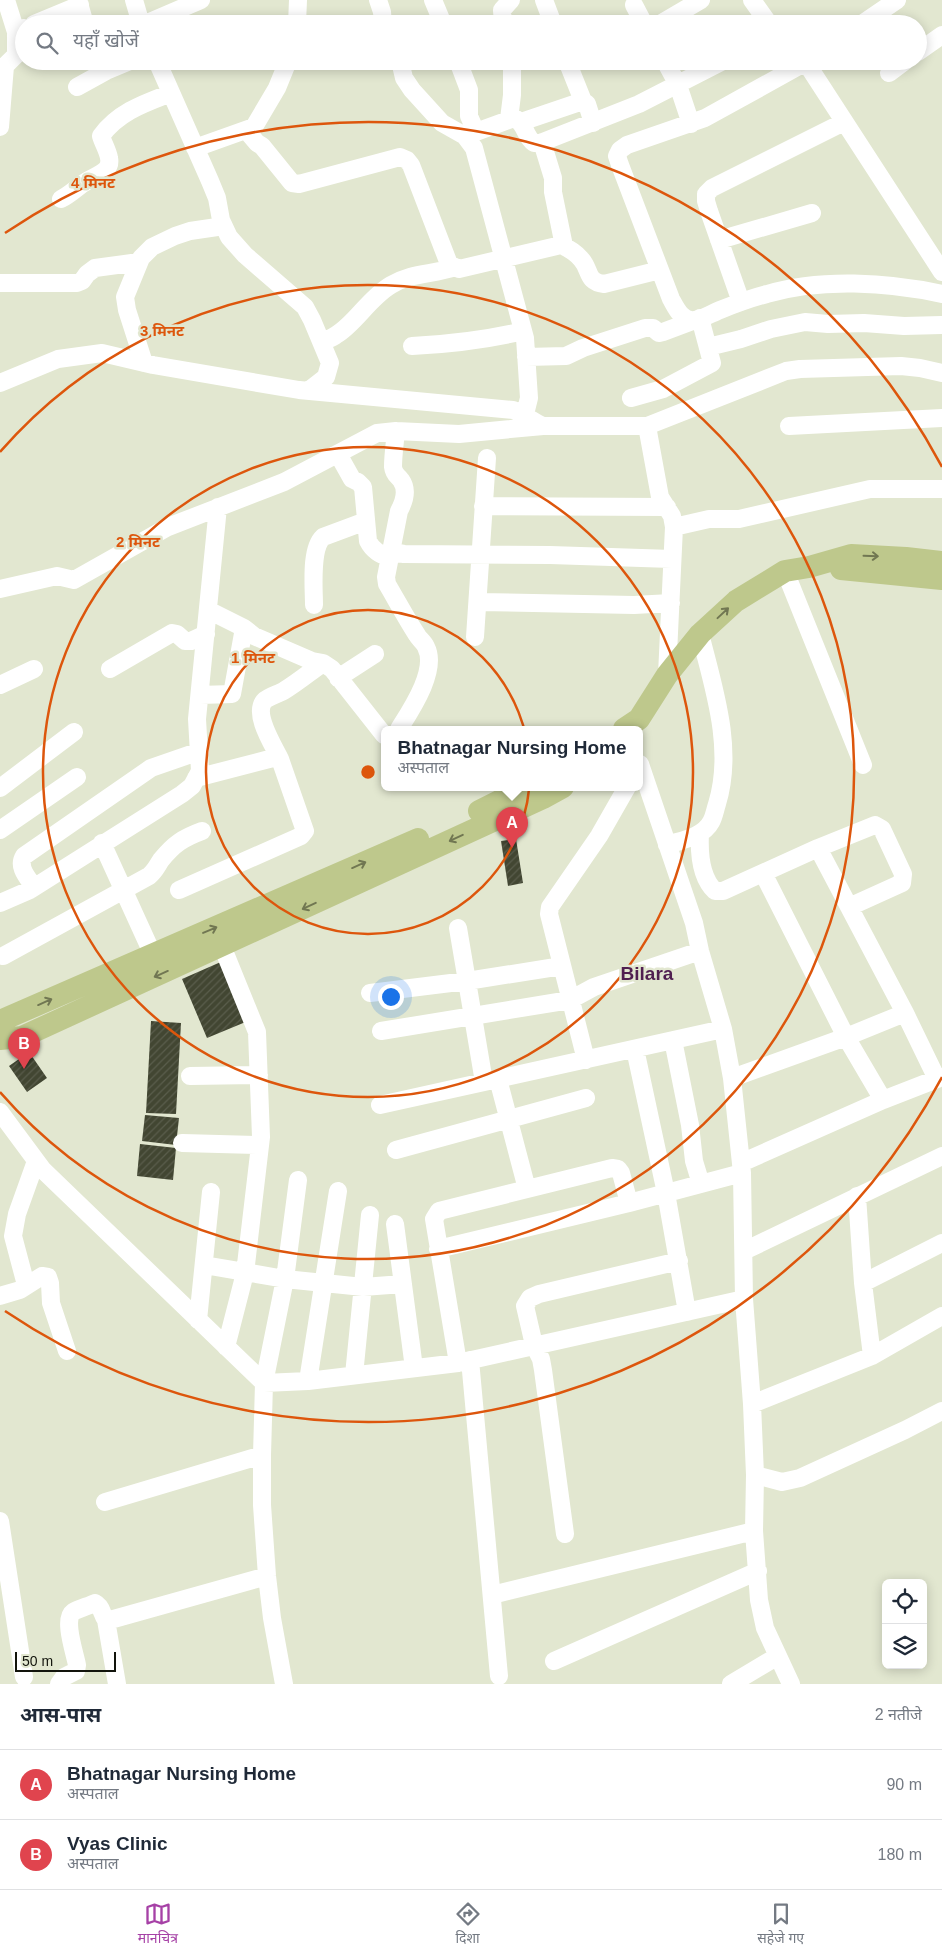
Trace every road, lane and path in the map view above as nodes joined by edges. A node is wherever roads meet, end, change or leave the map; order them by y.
1 (6, 0) edge
2 (134, 0) edge
3 (201, 0) edge
4 (298, 0) edge
5 (378, 0) edge
6 (511, 0) edge
7 (544, 0) edge
8 (702, 0) edge
9 (752, 0) edge
10 (897, 0) edge
11 (435, 1) edge
12 (79, 3) edge
13 (634, 4) dead end
14 (53, 15) edge
15 (138, 15) edge
16 (166, 15) edge
17 (297, 15) edge
18 (382, 15) edge
19 (440, 15) edge
20 (502, 15) edge
21 (550, 15) edge
22 (640, 15) edge
23 (676, 15) edge
24 (763, 15) edge
25 (875, 15) edge
26 (15, 19) edge
27 (942, 34) edge
28 (927, 45) edge
29 (15, 53) edge
30 (108, 70) edge
31 (160, 70) edge
32 (284, 70) edge
33 (402, 70) edge
34 (461, 70) edge
35 (512, 70) edge
36 (571, 70) edge
37 (670, 70) edge
38 (706, 70) edge
39 (792, 70) edge
40 (811, 70) edge
41 (893, 70) edge
42 (889, 73) dead end
43 (678, 85) junction
44 (77, 88) dead end
45 (171, 93) junction
46 (583, 101) junction
47 (515, 121) junction
48 (593, 122) junction
49 (844, 122) junction
50 (691, 124) junction
51 (0, 127) edge
52 (246, 130) junction
53 (470, 134) junction
54 (542, 142) junction
55 (195, 148) junction
56 (61, 199) dead end
57 (812, 213) dead end
58 (224, 226) junction
59 (719, 240) junction
60 (564, 246) junction
61 (504, 257) junction
62 (139, 262) junction
63 (455, 267) junction
64 (660, 270) junction
65 (942, 272) edge
66 (0, 283) edge
67 (942, 294) edge
68 (740, 302) junction
69 (697, 319) junction
70 (942, 325) edge
71 (524, 331) junction
72 (322, 342) junction
73 (412, 346) dead end
74 (708, 347) junction
75 (526, 357) junction
76 (144, 363) junction
77 (942, 373) edge
78 (0, 383) edge
79 (308, 391) junction
80 (631, 398) dead end
81 (525, 414) junction
82 (942, 418) edge
83 (543, 426) junction
84 (647, 426) junction
85 (789, 426) dead end
86 (396, 431) junction
87 (338, 454) junction
88 (487, 458) dead end
89 (942, 489) edge
90 (483, 506) junction
91 (218, 507) junction
92 (667, 508) junction
93 (366, 521) junction
94 (674, 527) junction
95 (391, 555) junction
96 (482, 555) junction
97 (672, 559) junction
98 (942, 562) edge
99 (809, 567) junction
100 (785, 571) junction
101 (942, 579) edge
102 (0, 589) edge
103 (478, 602) junction
104 (670, 603) junction
105 (314, 605) dead end
106 (208, 610) junction
107 (244, 628) junction
108 (206, 634) junction
109 (700, 634) junction
110 (475, 637) dead end
111 (375, 654) dead end
112 (323, 663) junction
113 (110, 669) dead end
114 (34, 670) dead end
115 (668, 675) junction
116 (338, 678) junction
117 (0, 685) edge
118 (200, 694) junction
119 (401, 726) edge
120 (634, 726) edge
121 (381, 731) edge
122 (74, 732) dead end
123 (200, 751) junction
124 (280, 759) junction
125 (863, 765) dead end
126 (643, 773) edge
127 (77, 777) dead end
128 (196, 778) junction
129 (0, 788) edge
130 (519, 791) edge
131 (556, 791) edge
132 (625, 791) edge
133 (0, 830) edge
134 (202, 831) dead end
135 (700, 833) junction
136 (102, 843) junction
137 (667, 845) junction
138 (818, 848) junction
139 (763, 873) junction
140 (34, 887) junction
141 (123, 890) junction
142 (179, 890) dead end
143 (0, 903) edge
144 (849, 907) junction
145 (458, 928) dead end
146 (222, 946) junction
147 (700, 951) junction
148 (153, 955) junction
149 (3, 956) dead end
150 (562, 966) junction
151 (467, 981) junction
152 (370, 993) dead end
153 (570, 1000) junction
154 (905, 1013) junction
155 (474, 1016) junction
156 (0, 1021) edge
157 (723, 1029) junction
158 (381, 1031) dead end
159 (846, 1037) junction
160 (0, 1039) edge
161 (673, 1040) junction
162 (635, 1049) junction
163 (586, 1060) junction
164 (259, 1075) junction
165 (190, 1076) dead end
166 (732, 1078) junction
167 (939, 1078) edge
168 (491, 1081) junction
169 (586, 1098) dead end
170 (883, 1100) junction
171 (380, 1105) dead end
172 (0, 1112) edge
173 (508, 1119) junction
174 (182, 1143) dead end
175 (260, 1146) junction
176 (396, 1150) dead end
177 (942, 1156) edge
178 (36, 1161) junction
179 (742, 1168) junction
180 (298, 1180) dead end
181 (700, 1184) junction
182 (527, 1189) junction
183 (338, 1191) dead end
184 (211, 1192) dead end
185 (666, 1193) junction
186 (857, 1196) junction
187 (629, 1203) junction
188 (370, 1215) dead end
189 (395, 1224) dead end
190 (942, 1243) edge
191 (438, 1249) junction
192 (744, 1251) junction
193 (679, 1261) junction
194 (204, 1266) junction
195 (245, 1272) junction
196 (285, 1279) junction
197 (324, 1282) junction
198 (863, 1283) junction
199 (403, 1284) junction
200 (26, 1285) junction
201 (363, 1287) junction
202 (0, 1296) edge
203 (744, 1299) junction
204 (687, 1312) junction
205 (942, 1316) edge
206 (198, 1320) junction
207 (534, 1345) junction
208 (226, 1347) junction
209 (67, 1351) dead end
210 (872, 1356) junction
211 (464, 1362) junction
212 (414, 1368) junction
213 (354, 1375) junction
214 (308, 1381) junction
215 (264, 1383) junction
216 (752, 1404) junction
217 (942, 1411) edge
218 (262, 1455) junction
219 (755, 1476) junction
220 (105, 1502) dead end
221 (0, 1521) edge
222 (754, 1531) junction
223 (565, 1534) dead end
224 (758, 1571) junction
225 (267, 1576) junction
226 (492, 1595) junction
227 (106, 1620) junction
228 (778, 1656) junction
229 (554, 1661) dead end
230 (499, 1676) dead end
231 (24, 1677) dead end
232 (59, 1684) edge
233 (118, 1684) edge
234 (284, 1684) edge
235 (731, 1684) edge
236 (792, 1684) edge

1 - 26 street
2 - 15 street
3 - 16 street
4 - 17 street
5 - 18 street
6 - 20 street
7 - 21 street
8 - 23 street
9 - 24 street
10 - 25 street
11 - 19 street
12 - 14 street
13 - 22 street
27 - 28 street
29 - 51 street
30 - 44 street
31 - 45 street
32 - 52 street
33 - 53 street
34 - 53 street
35 - 47 street
36 - 46 street
37 - 43 street
38 - 43 street
39 - 50 street
40 - 49 street
41 - 42 street
43 - 48 street
43 - 50 street
45 - 55 street
45 - 56 street
46 - 47 street
46 - 48 street
47 - 53 street
47 - 54 street
48 - 54 street
49 - 59 street
49 - 65 street
50 - 64 street
52 - 55 street
52 - 63 street
53 - 61 street
54 - 60 street
55 - 58 street
57 - 59 street
58 - 62 street
58 - 72 street
59 - 68 street
60 - 61 street
60 - 64 street
61 - 63 street
61 - 71 street
62 - 66 street
62 - 76 street
63 - 72 street
64 - 69 street
67 - 68 street
68 - 69 street
69 - 74 street
69 - 75 street
70 - 74 street
71 - 73 street
71 - 75 street
72 - 79 street
74 - 80 street
75 - 81 street
76 - 78 street
76 - 79 street
77 - 84 street
79 - 81 street
81 - 83 street
82 - 85 street
83 - 84 street
83 - 86 street
84 - 92 street
86 - 87 street
86 - 95 street
87 - 91 street
87 - 93 street
88 - 90 street
89 - 94 street
90 - 92 street
90 - 96 street
91 - 102 street
91 - 106 street
92 - 94 street
93 - 95 street
93 - 105 street
94 - 97 street
95 - 96 street
95 - 119 street
96 - 97 street
96 - 103 street
97 - 104 street
99 -> 98 main road
99 - 100 main road
99 - 101 main road
109 -> 100 main road
100 - 125 street
103 - 104 street
103 - 110 street
104 - 115 street
106 - 107 street
106 - 108 street
107 - 112 street
107 - 118 street
108 - 113 street
108 - 118 street
109 - 115 main road
109 - 135 street
111 - 116 street
112 - 116 street
112 - 124 street
114 - 117 street
115 - 120 main road
116 - 121 street
118 - 123 street
122 - 129 street
123 - 128 street
123 - 140 street
124 - 128 street
124 - 142 street
126 - 137 street
127 - 133 street
128 - 136 street
148 -> 130 main road
131 -> 146 main road
132 - 150 street
134 - 141 street
135 - 137 street
135 - 139 street
136 - 140 street
136 - 141 street
137 - 147 street
138 - 139 street
138 - 144 street
138 - 144 street
139 - 159 street
140 - 143 street
141 - 148 street
141 - 149 street
144 - 154 street
145 - 151 street
146 -> 160 main road
146 - 164 street
147 - 153 street
147 - 157 street
156 -> 148 main road
150 - 151 street
150 - 153 street
151 - 152 street
151 - 155 street
153 - 155 street
153 - 163 street
154 - 159 street
154 - 167 street
155 - 158 street
155 - 168 street
157 - 161 street
157 - 166 street
159 - 166 street
159 - 170 street
161 - 162 street
161 - 181 street
162 - 163 street
162 - 185 street
163 - 168 street
164 - 165 street
164 - 175 street
166 - 179 street
167 - 170 street
168 - 171 street
168 - 173 street
169 - 173 street
170 - 179 street
172 - 178 street
173 - 176 street
173 - 182 street
174 - 175 street
175 - 195 street
177 - 186 street
178 - 200 street
178 - 206 street
179 - 181 street
179 - 192 street
180 - 196 street
181 - 185 street
182 - 187 street
182 - 191 street
183 - 197 street
184 - 194 street
185 - 187 street
185 - 193 street
186 - 192 street
186 - 198 street
187 - 191 street
188 - 201 street
189 - 199 street
190 - 198 street
191 - 211 street
192 - 203 street
193 - 204 street
193 - 207 street
194 - 195 street
194 - 206 street
195 - 196 street
195 - 208 street
196 - 197 street
196 - 215 street
197 - 201 street
197 - 214 street
198 - 210 street
199 - 201 street
199 - 212 street
200 - 202 street
200 - 209 street
201 - 213 street
203 - 204 street
203 - 216 street
204 - 207 street
205 - 210 street
206 - 208 street
207 - 211 street
207 - 223 street
208 - 215 street
210 - 216 street
211 - 212 street
211 - 226 street
212 - 213 street
213 - 214 street
214 - 215 street
215 - 218 street
216 - 219 street
217 - 219 street
218 - 220 street
218 - 225 street
219 - 222 street
221 - 231 street
222 - 224 street
222 - 226 street
224 - 228 street
224 - 229 street
225 - 227 street
225 - 234 street
226 - 230 street
227 - 232 street
227 - 233 street
228 - 235 street
228 - 236 street

